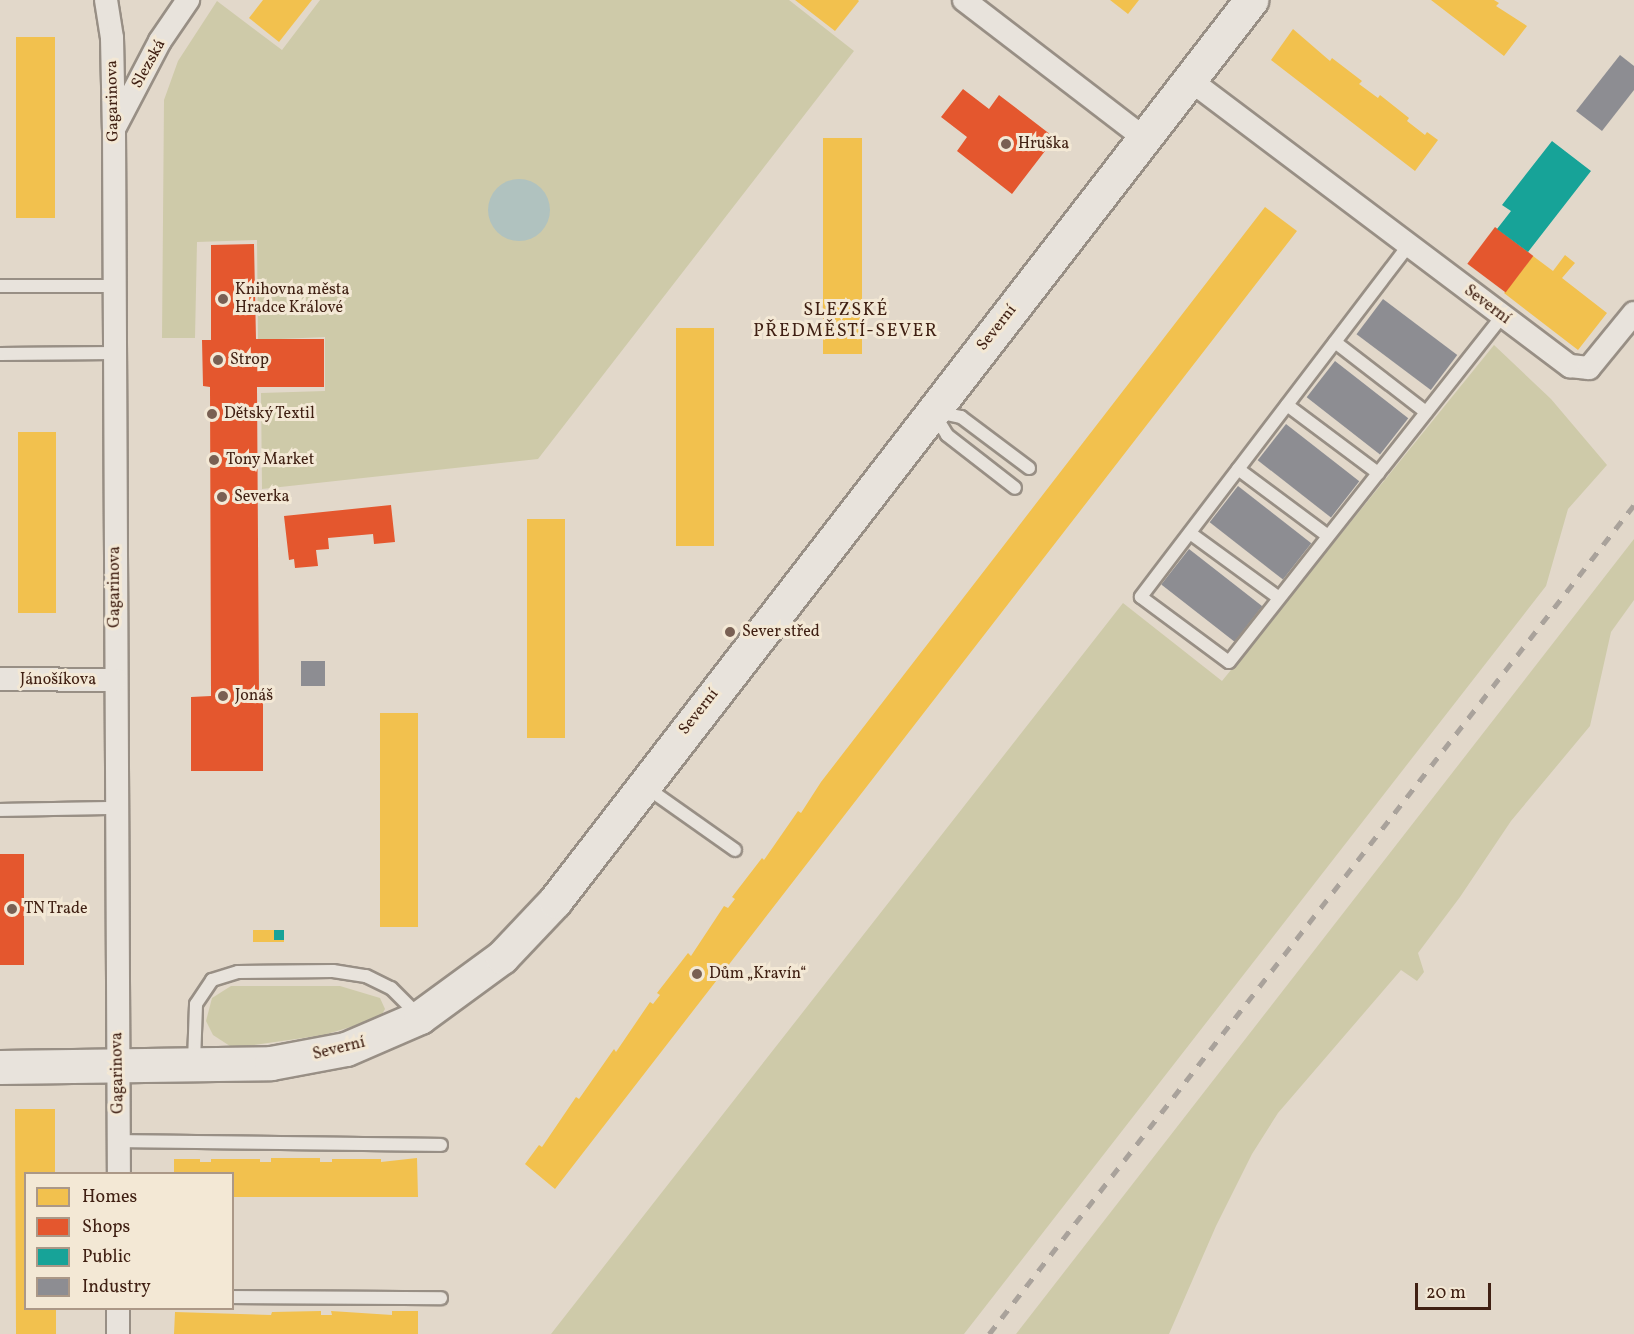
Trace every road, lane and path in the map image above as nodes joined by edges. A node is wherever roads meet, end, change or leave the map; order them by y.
1 (106, 0) edge
2 (188, 0) edge
3 (964, 0) edge
4 (1251, 0) edge
5 (1190, 80) junction
6 (114, 130) junction
7 (1144, 138) junction
8 (1408, 246) junction
9 (0, 286) edge
10 (114, 286) junction
11 (1634, 313) edge
12 (1502, 316) junction
13 (1335, 342) junction
14 (114, 353) junction
15 (0, 354) edge
16 (1287, 405) junction
17 (932, 412) junction
18 (1426, 412) junction
19 (1029, 468) dead end
20 (1238, 469) junction
21 (1378, 473) junction
22 (1014, 488) dead end
23 (1190, 533) junction
24 (1328, 536) junction
25 (1279, 598) junction
26 (0, 679) edge
27 (115, 680) junction
28 (642, 784) junction
29 (116, 808) junction
30 (0, 810) edge
31 (735, 850) dead end
32 (420, 1017) junction
33 (194, 1066) junction
34 (0, 1067) edge
35 (118, 1068) junction
36 (119, 1141) junction
37 (441, 1145) dead end
38 (118, 1172) edge
39 (234, 1297) edge
40 (441, 1298) dead end
41 (118, 1310) edge
42 (118, 1334) edge

1 - 6 street, Gagarinova
2 - 6 street, Slezská
3 - 7 street
4 - 5 street, Severní
5 - 7 street, Severní
5 - 8 street, Severní
6 - 10 street, Gagarinova
7 - 17 street, Severní
8 - 12 street, Severní
8 - 13 lane
9 - 10 lane
10 - 14 street, Gagarinova
11 - 12 street, Severní
12 - 18 lane
13 - 16 lane
13 - 18 lane
14 - 15 lane
14 - 27 street, Gagarinova
16 - 20 lane
16 - 21 lane
17 - 19 lane
17 - 22 lane
17 - 28 street, Severní
18 - 21 lane
20 - 23 lane
20 - 24 lane
21 - 24 lane
23 - 25 lane
23 - 25 lane
24 - 25 lane
26 - 27 street, Jánošíkova
27 - 29 street, Gagarinova
28 - 31 lane
28 - 32 street, Severní
29 - 30 lane
29 - 35 street, Gagarinova
32 - 33 street, Severní
32 - 33 lane
33 - 35 street, Severní
34 - 35 street, Severní
35 - 36 street, Gagarinova
36 - 37 lane
36 - 38 street, Gagarinova
39 - 40 lane
41 - 42 street

